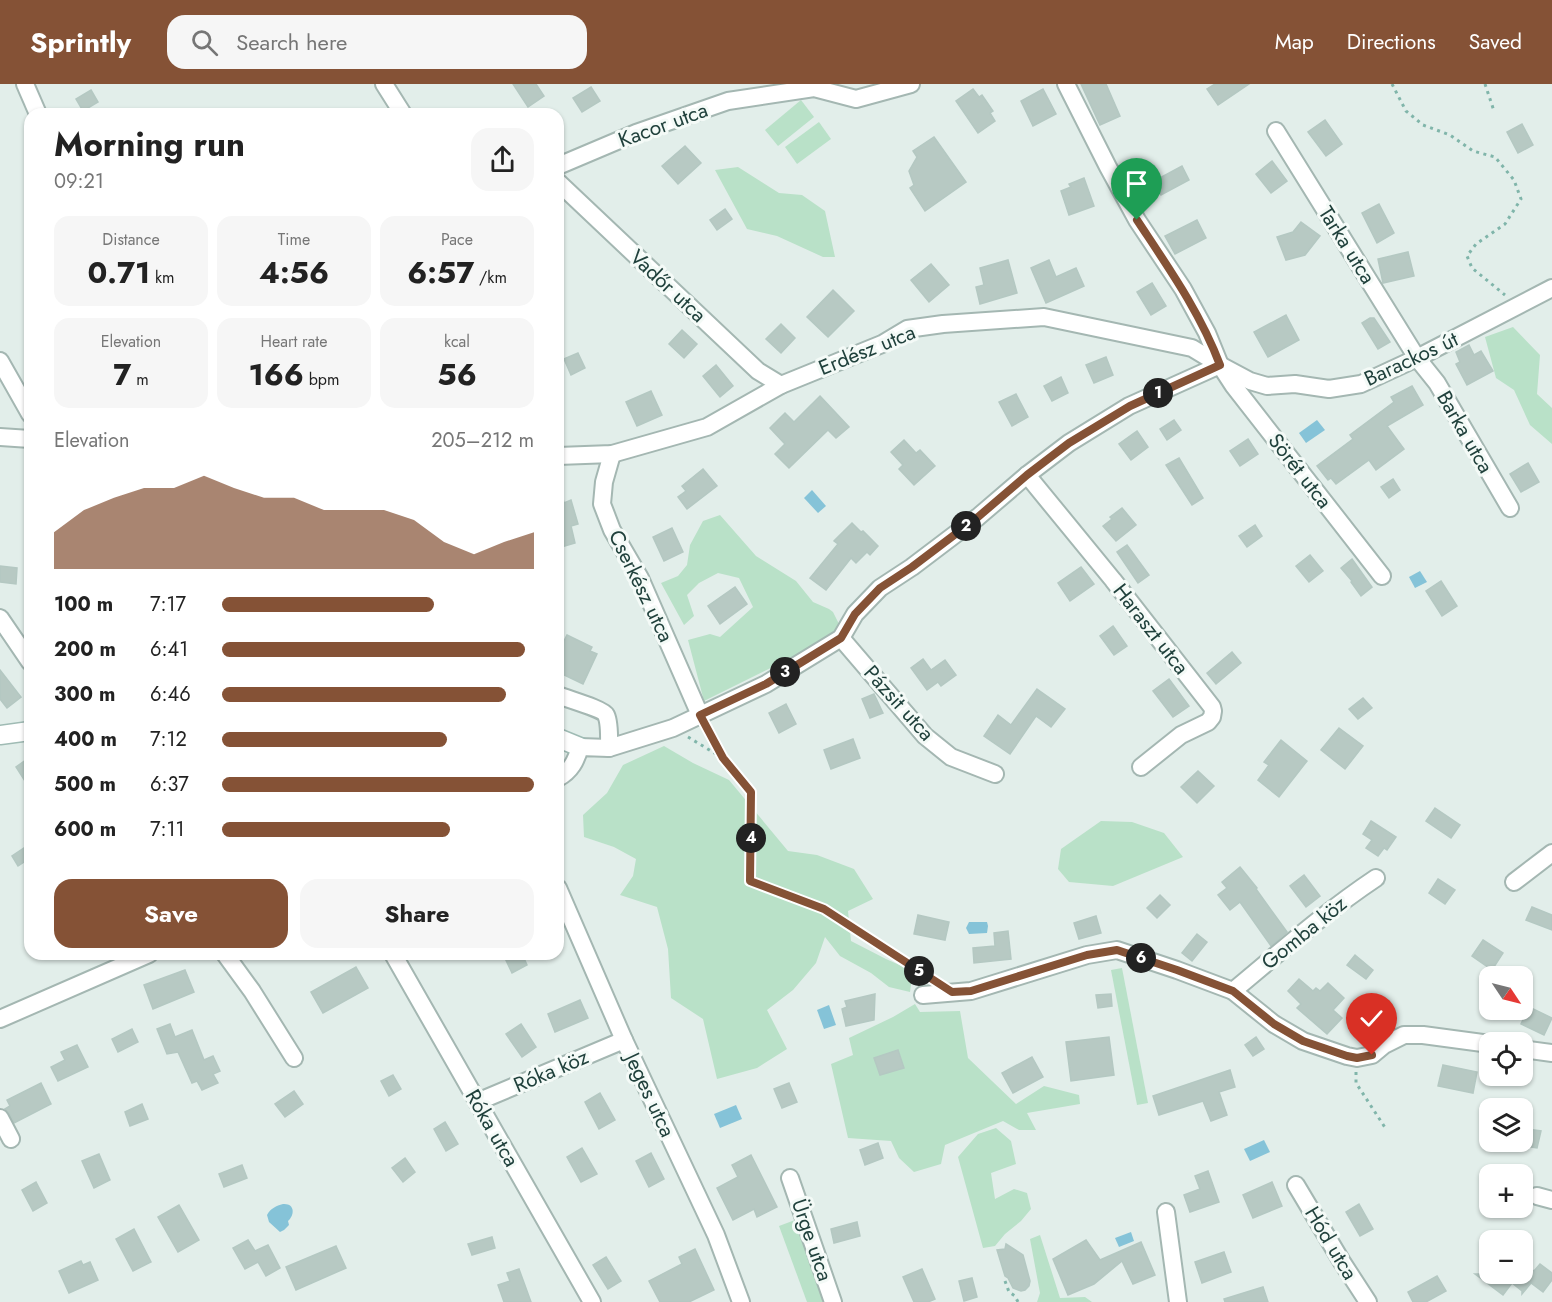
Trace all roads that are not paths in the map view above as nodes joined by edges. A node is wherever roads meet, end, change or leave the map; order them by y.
1 (25, 84) edge
2 (384, 84) edge
3 (911, 84) edge
4 (1066, 84) edge
5 (35, 108) edge
6 (399, 108) edge
7 (1276, 131) dead end
8 (564, 163) edge
9 (564, 188) edge
10 (1552, 288) edge
11 (1417, 358) junction
12 (0, 361) edge
13 (1220, 365) junction
14 (780, 385) junction
15 (24, 403) edge
16 (0, 436) edge
17 (24, 438) edge
18 (612, 454) junction
19 (564, 456) edge
20 (1027, 475) junction
21 (1510, 508) dead end
22 (1382, 576) dead end
23 (0, 618) edge
24 (841, 638) junction
25 (24, 653) edge
26 (564, 697) edge
27 (700, 715) junction
28 (24, 732) edge
29 (0, 735) edge
30 (564, 740) edge
31 (580, 747) junction
32 (609, 748) junction
33 (1141, 767) dead end
34 (995, 774) dead end
35 (564, 775) edge
36 (1552, 854) edge
37 (1376, 878) dead end
38 (1514, 882) dead end
39 (564, 902) edge
40 (135, 960) edge
41 (229, 960) edge
42 (396, 960) edge
43 (1233, 991) junction
44 (923, 995) dead end
45 (0, 1019) edge
46 (624, 1040) junction
47 (1479, 1043) edge
48 (1533, 1050) edge
49 (1552, 1053) edge
50 (294, 1058) dead end
51 (477, 1102) junction
52 (0, 1118) edge
53 (11, 1139) dead end
54 (790, 1178) dead end
55 (1296, 1185) dead end
56 (1166, 1212) dead end
57 (592, 1302) edge
58 (741, 1302) edge
59 (833, 1302) edge
60 (1178, 1302) edge
61 (1368, 1302) edge

1 - 5 street
2 - 6 street
3 - 8 street, Kacor utca
4 - 13 street
7 - 11 street, Tarka utca
9 - 14 street, Vadőr utca
10 - 11 street, Barackos út
11 - 13 street, Barackos út
11 - 21 street, Barka utca
12 - 15 street
13 - 14 street, Erdész utca
13 - 20 street
13 - 22 street, Sörét utca
14 - 18 street, Erdész utca
16 - 17 street
18 - 19 street, Erdész utca
18 - 27 street, Cserkész utca
20 - 24 street
20 - 33 street, Haraszt utca
23 - 25 street
24 - 27 street
24 - 34 street, Pázsit utca
26 - 32 street
27 - 32 street
28 - 29 street
30 - 31 street
31 - 32 street
31 - 35 street
36 - 38 street
37 - 43 street, Gomba köz
39 - 46 street, Jeges utca
40 - 45 street
41 - 50 street
42 - 51 street, Róka utca
43 - 44 street
43 - 47 street
46 - 51 street, Róka köz
46 - 58 street, Jeges utca
48 - 49 street
51 - 57 street, Róka utca
52 - 53 street
54 - 59 street, Ürge utca
55 - 61 street, Hód utca
56 - 60 street

